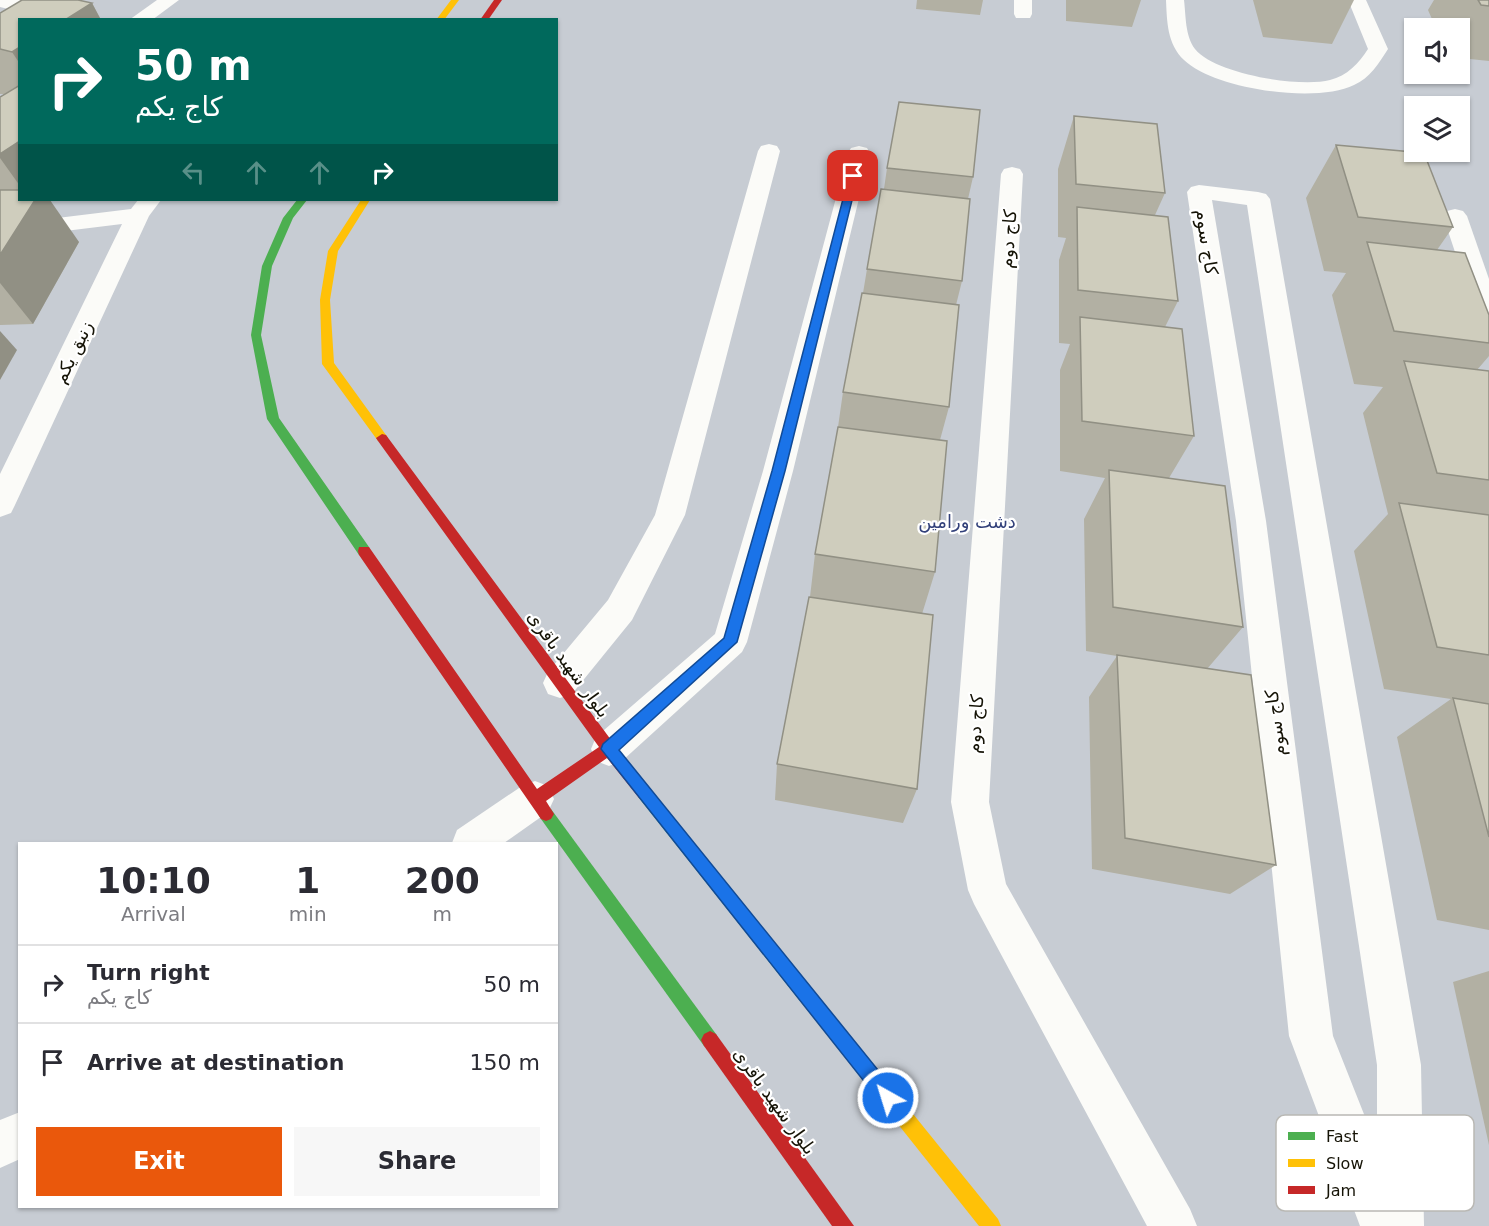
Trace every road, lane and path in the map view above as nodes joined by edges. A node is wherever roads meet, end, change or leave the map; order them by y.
1 (170, 0) edge
2 (455, 0) edge
3 (498, 0) edge
4 (1175, 0) edge
5 (1357, 0) edge
6 (0, 1) edge
7 (76, 18) edge
8 (141, 18) edge
9 (442, 18) edge
10 (485, 18) edge
11 (769, 151) dead end
12 (859, 153) dead end
13 (1012, 174) dead end
14 (301, 201) edge
15 (364, 201) edge
16 (144, 207) edge
17 (1455, 216) dead end
18 (0, 232) edge
19 (1489, 315) edge
20 (0, 505) edge
21 (560, 683) junction
22 (609, 749) junction
23 (535, 799) junction
24 (472, 842) edge
25 (1342, 1115) edge
26 (1399, 1115) edge
27 (18, 1135) edge
28 (0, 1145) edge
29 (1378, 1211) edge
30 (1400, 1211) edge
31 (844, 1226) edge
32 (991, 1226) edge
33 (1173, 1226) edge
34 (1384, 1226) edge
35 (1400, 1226) edge

1 - 8 street
2 - 9 street
3 - 10 street
4 - 5 street
6 - 7 street
11 - 21 street
12 - 22 street
13 - 33 street, کاج دوم
14 - 23 street, بلوار شهید باقری
15 - 21 street, بلوار شهید باقری
16 - 18 street
16 - 20 street, زنبق یکم
17 - 19 street
21 - 22 street, بلوار شهید باقری
22 - 23 street
22 - 32 street, بلوار شهید باقری
23 - 24 street
23 - 31 street, بلوار شهید باقری
25 - 26 street, کاج سوم
27 - 28 street
29 - 34 street, کاج سوم
30 - 35 street, کاج سوم

